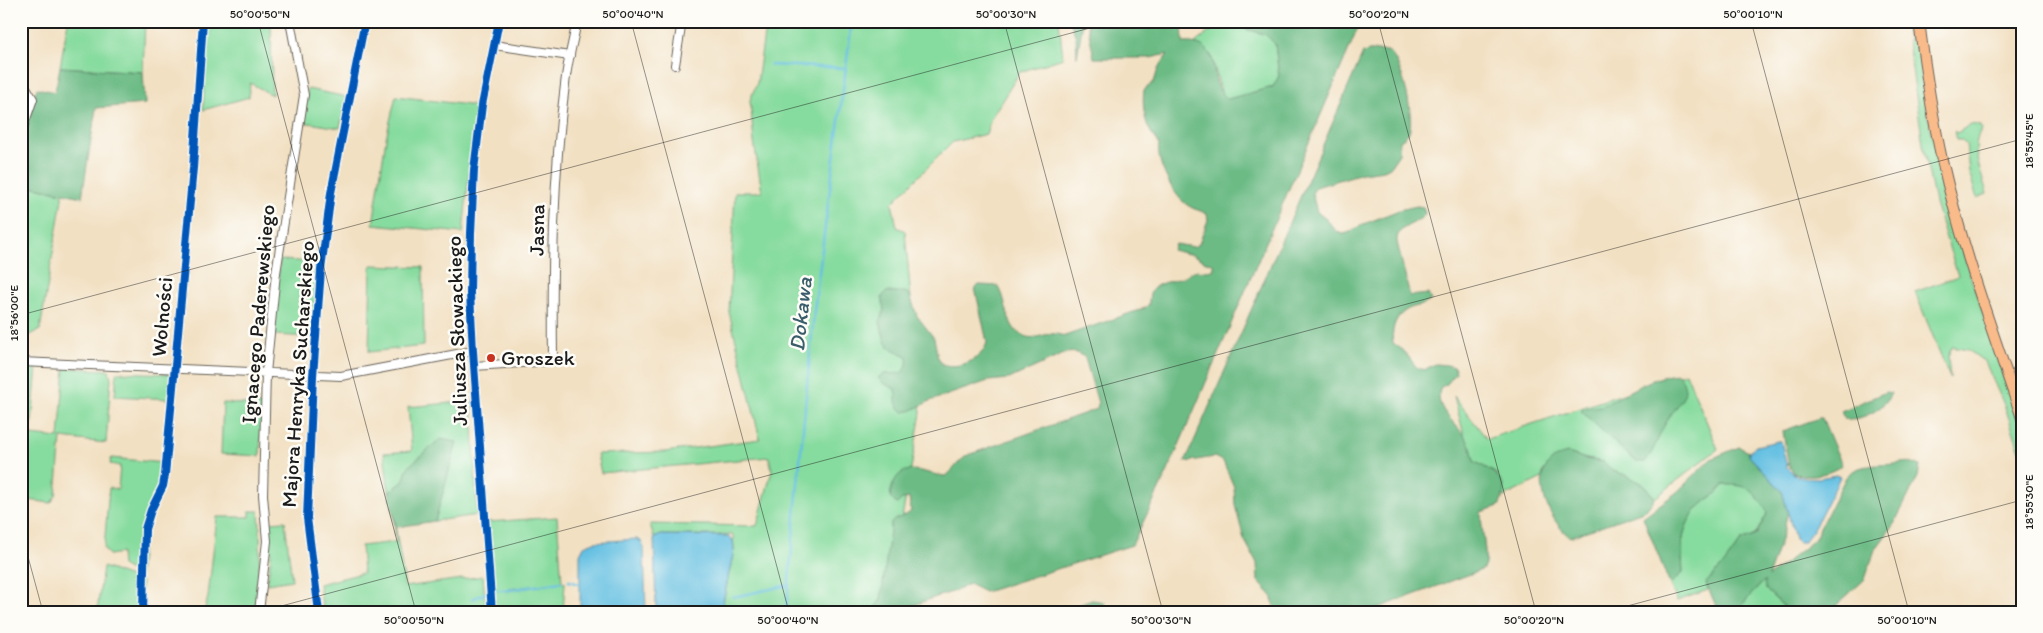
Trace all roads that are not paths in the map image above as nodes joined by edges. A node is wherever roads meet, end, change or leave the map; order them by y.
1 (203, 21) edge
2 (290, 21) edge
3 (365, 21) edge
4 (499, 21) edge
5 (577, 21) edge
6 (682, 21) edge
7 (1919, 21) edge
8 (494, 44) junction
9 (570, 56) junction
10 (675, 65) dead end
11 (21, 87) edge
12 (21, 133) edge
13 (473, 351) junction
14 (21, 362) edge
15 (474, 366) junction
16 (175, 370) junction
17 (266, 373) junction
18 (313, 376) junction
19 (2022, 418) edge
20 (143, 612) edge
21 (259, 612) edge
22 (319, 612) edge
23 (492, 612) edge

1 - 16 street, Wolności
2 - 17 street, Ignacego Paderewskiego
3 - 18 street, Majora Henryka Sucharskiego
4 - 8 street, Juliusza Słowackiego
5 - 9 street, Jasna
6 - 10 street
7 - 19 main road
8 - 9 street
8 - 13 street, Juliusza Słowackiego
9 - 15 street, Jasna
11 - 12 street
13 - 15 street, Juliusza Słowackiego
13 - 18 street
14 - 16 street
15 - 23 street, Juliusza Słowackiego
16 - 17 street
16 - 20 street, Wolności
17 - 18 street
17 - 21 street, Ignacego Paderewskiego
18 - 22 street, Majora Henryka Sucharskiego

